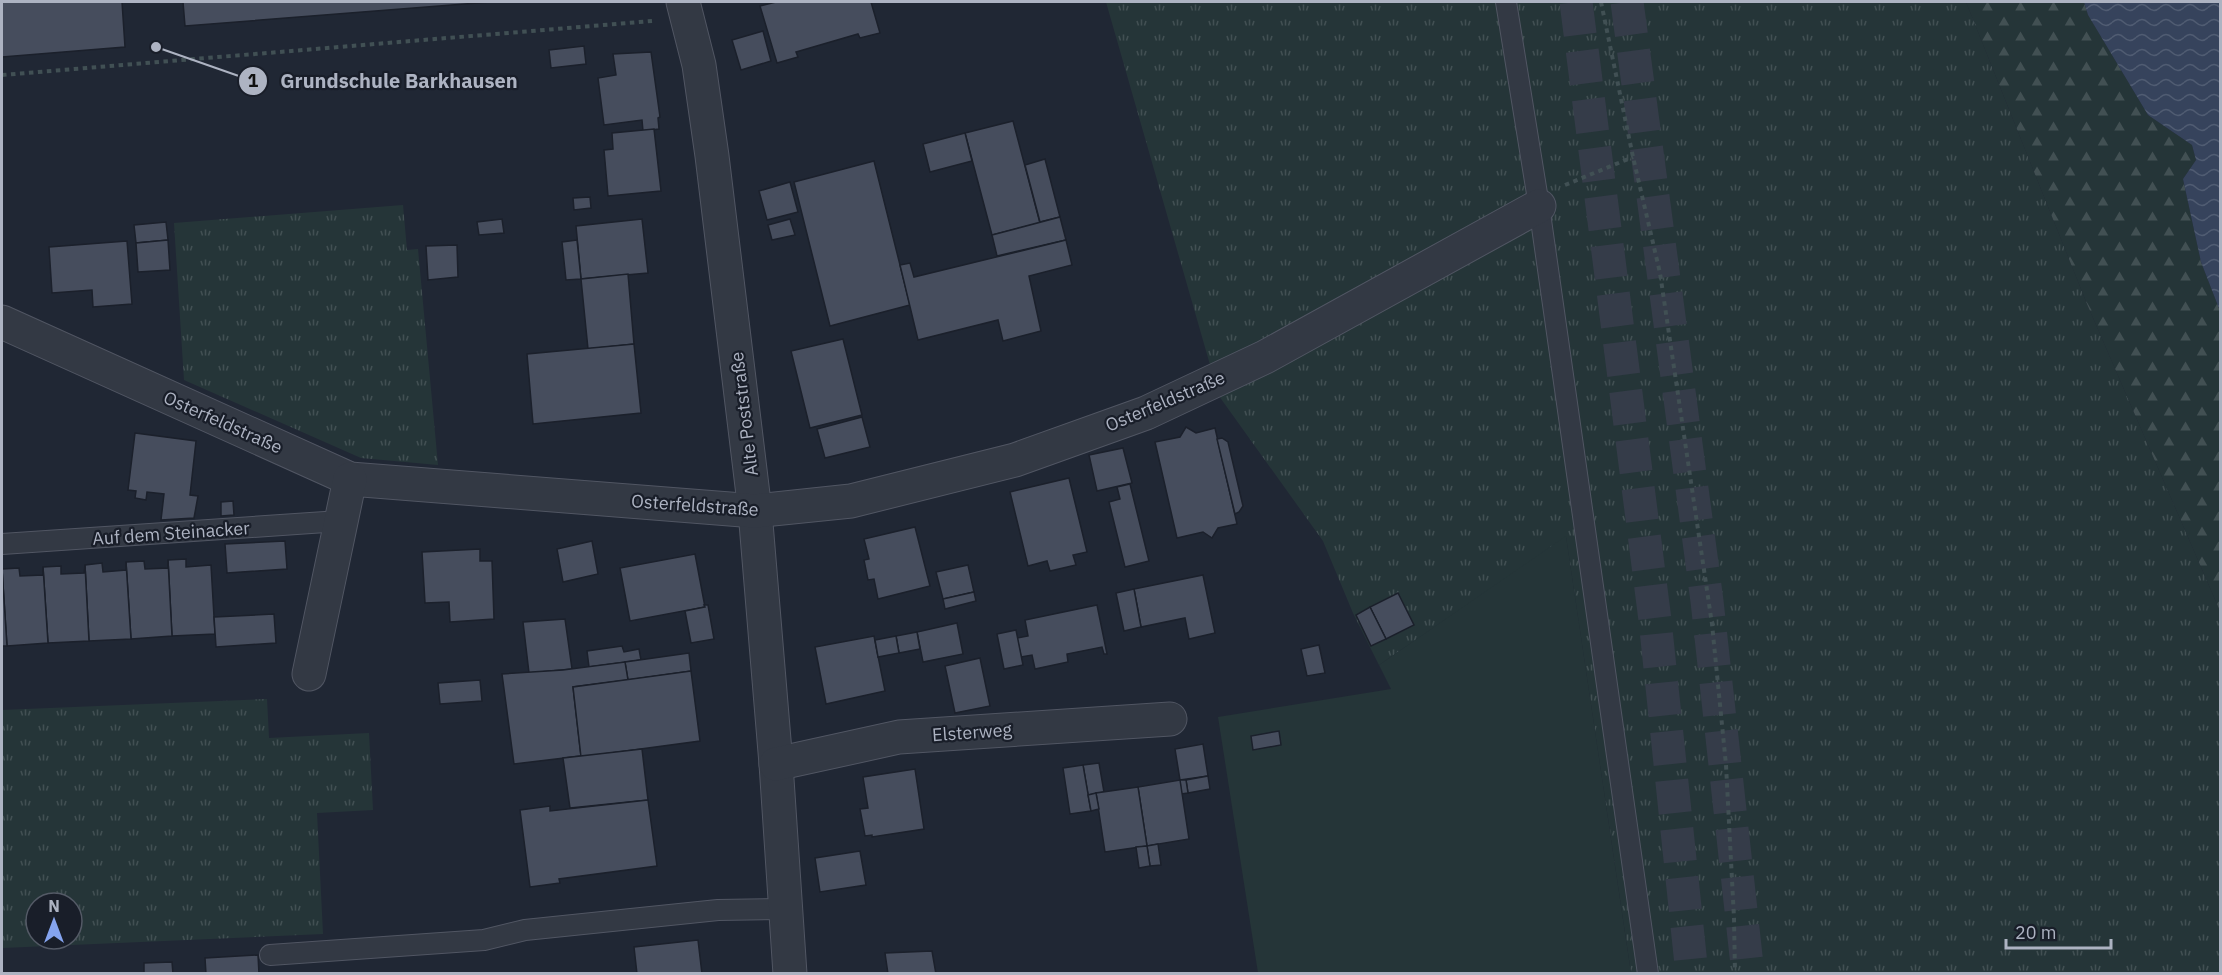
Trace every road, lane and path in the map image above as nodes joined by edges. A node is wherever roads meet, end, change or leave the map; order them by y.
1 (1506, 2) edge
2 (1601, 2) edge
3 (686, 10) edge
4 (2, 75) edge
5 (1633, 157) junction
6 (1539, 206) junction
7 (2, 322) edge
8 (350, 479) junction
9 (755, 511) junction
10 (340, 521) junction
11 (2, 544) edge
12 (309, 674) dead end
13 (1170, 719) dead end
14 (776, 764) junction
15 (786, 909) junction
16 (270, 955) dead end
17 (790, 974) edge
18 (1648, 974) edge
19 (1735, 974) edge

1 - 6 lane
2 - 5 path
3 - 4 path
3 - 9 street, Alte Poststraße
5 - 6 path
5 - 19 path
6 - 9 street, Osterfeldstraße
6 - 18 lane
7 - 8 street, Osterfeldstraße
8 - 9 street, Osterfeldstraße
8 - 10 street
9 - 14 street, Alte Poststraße
10 - 11 lane, Auf dem Steinacker
10 - 12 street
13 - 14 street, Elsterweg
14 - 15 street, Alte Poststraße
15 - 16 lane
15 - 17 street, Alte Poststraße

